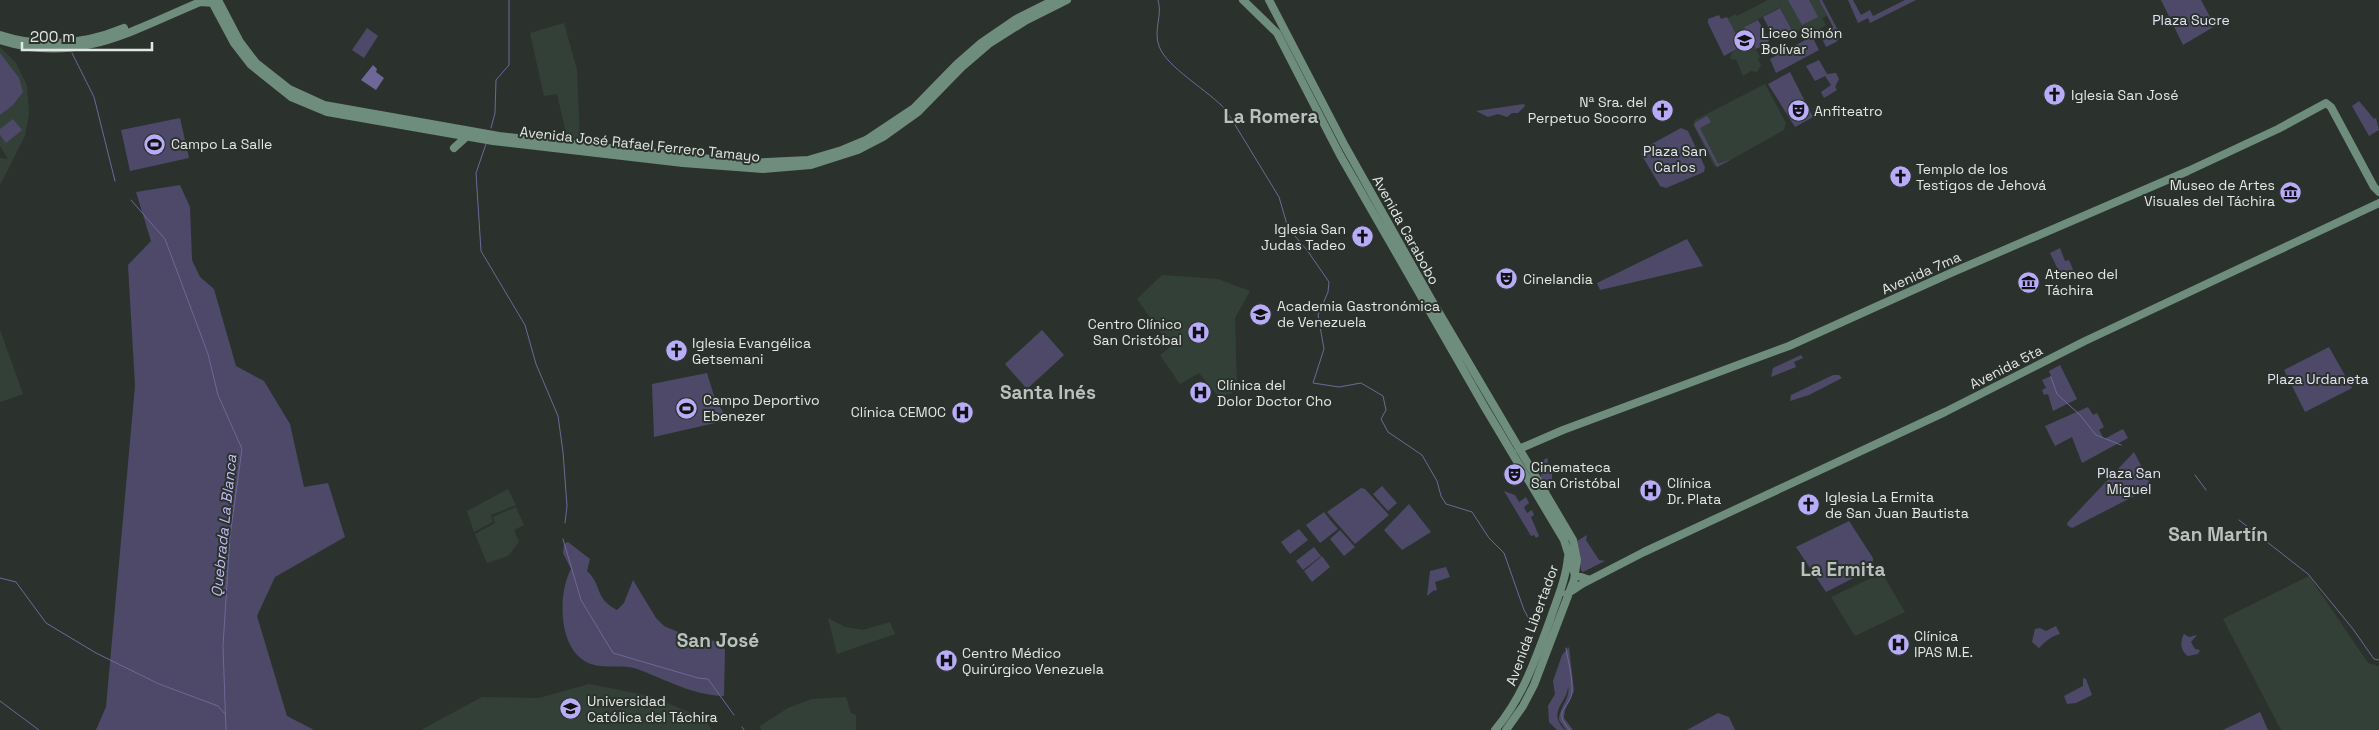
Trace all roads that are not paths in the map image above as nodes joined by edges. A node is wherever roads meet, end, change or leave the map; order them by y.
1 (192, 0) edge
2 (1054, 0) edge
3 (1068, 0) edge
4 (1243, 0) edge
5 (1269, 0) edge
6 (215, 1) edge
7 (0, 35) edge
8 (0, 40) edge
9 (466, 137) junction
10 (454, 148) dead end
11 (2379, 192) edge
12 (2379, 203) edge
13 (1519, 449) junction
14 (1515, 458) junction
15 (1568, 550) junction
16 (1575, 575) junction
17 (1590, 580) junction
18 (1567, 594) junction
19 (1495, 730) edge
20 (1506, 730) edge

1 - 7 street
2 - 6 street, Avenida José Rafael Ferrero Tamayo
3 - 9 street, Avenida José Rafael Ferrero Tamayo
4 - 14 street, Avenida Carabobo
5 - 13 street, Avenida Carabobo
6 - 8 street
6 - 9 street, Avenida José Rafael Ferrero Tamayo
9 - 10 street
11 - 13 street, Avenida 7ma
12 - 17 street, Avenida 5ta
13 - 14 street
13 - 16 street, Avenida Carabobo
14 - 15 street, Avenida Carabobo
15 - 16 street, Avenida Carabobo
15 - 19 street, Avenida Libertador
16 - 17 street
16 - 18 street, Avenida Libertador
17 - 18 street, Avenida 5ta
18 - 20 street, Avenida Libertador

